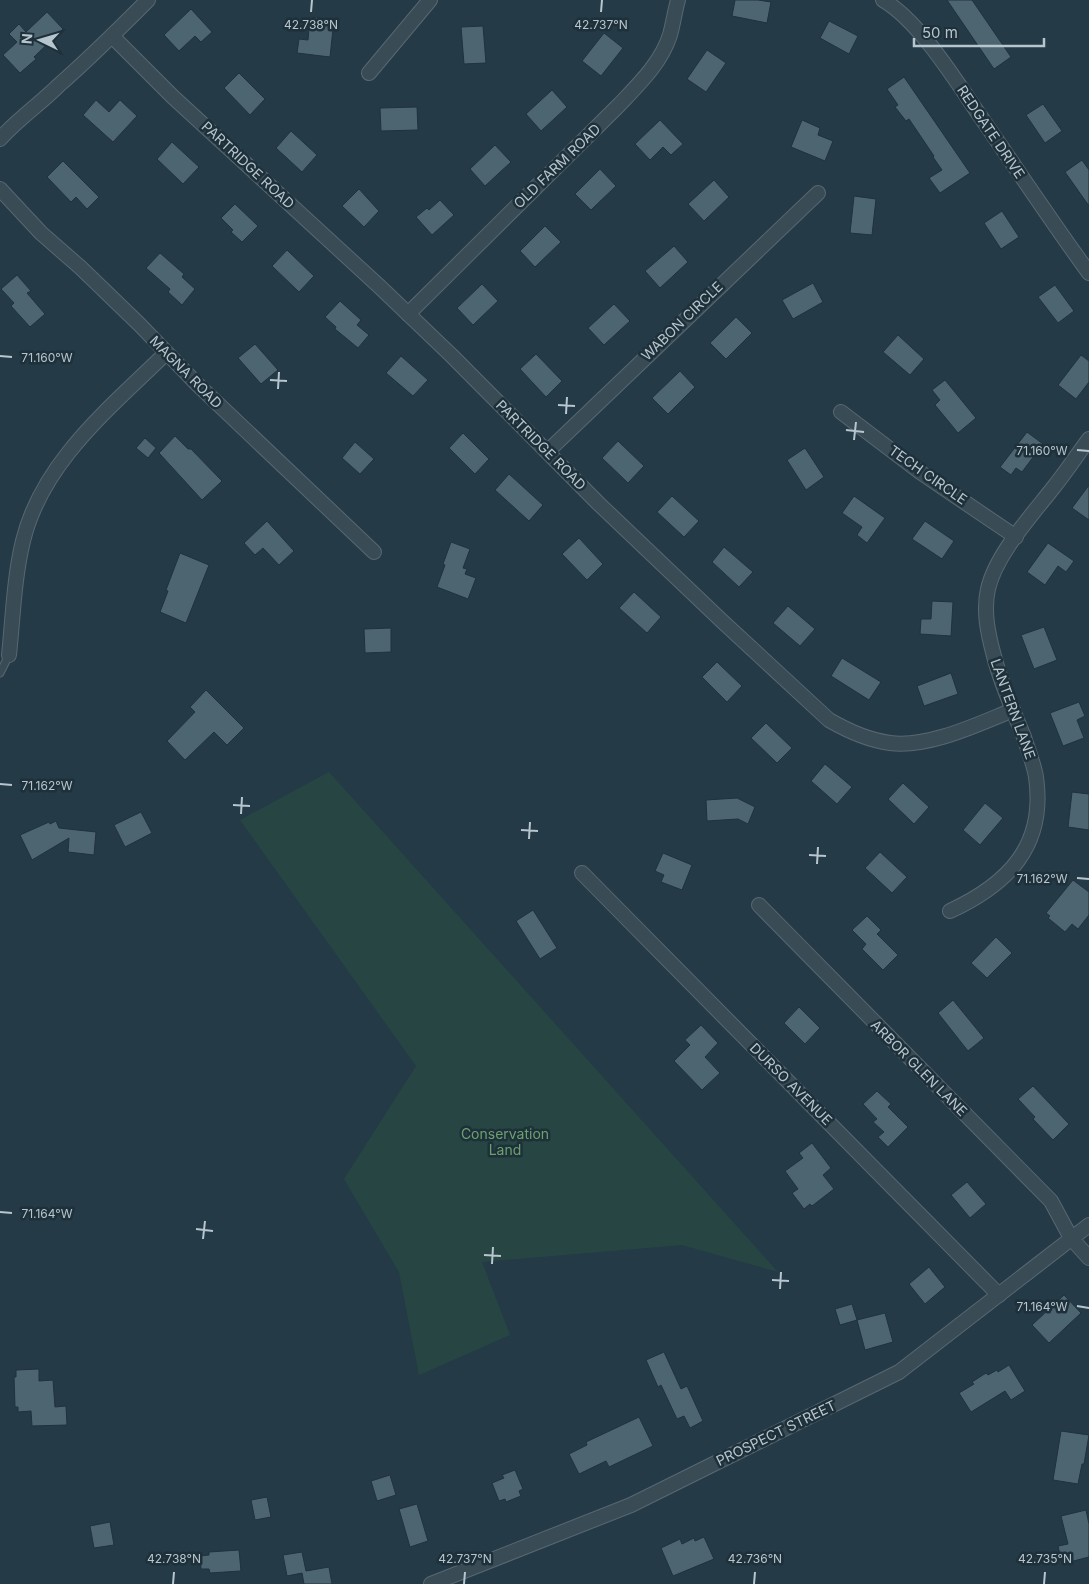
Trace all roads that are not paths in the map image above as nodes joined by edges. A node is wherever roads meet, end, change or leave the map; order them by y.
1 (148, 0) edge
2 (430, 0) edge
3 (678, 0) edge
4 (883, 0) edge
5 (112, 36) junction
6 (368, 73) dead end
7 (0, 139) edge
8 (0, 189) edge
9 (818, 193) dead end
10 (1089, 273) edge
11 (408, 314) junction
12 (166, 353) junction
13 (841, 412) dead end
14 (1089, 439) edge
15 (548, 451) junction
16 (1016, 536) junction
17 (374, 552) dead end
18 (9, 655) joint
19 (0, 673) edge
20 (1013, 710) junction
21 (582, 873) dead end
22 (759, 905) dead end
23 (950, 911) dead end
24 (1089, 1224) edge
25 (1071, 1238) junction
26 (1089, 1258) edge
27 (999, 1295) junction
28 (431, 1584) edge

1 - 5 street
2 - 6 street
3 - 11 street, OLD FARM ROAD
4 - 10 street, REDGATE DRIVE
5 - 7 street
5 - 11 street, PARTRIDGE ROAD
8 - 12 street, MAGNA ROAD
9 - 15 street, WABON CIRCLE
11 - 15 street, PARTRIDGE ROAD
12 - 17 street, MAGNA ROAD
12 - 18 street
13 - 16 street, TECH CIRCLE
14 - 16 street, LANTERN LANE
15 - 20 street, PARTRIDGE ROAD
16 - 20 street, LANTERN LANE
18 - 19 lane
20 - 23 street, LANTERN LANE
21 - 27 street, DURSO AVENUE
22 - 25 street, ARBOR GLEN LANE
24 - 25 street, PROSPECT STREET
25 - 26 street, ARBOR GLEN LANE
25 - 27 street, PROSPECT STREET
27 - 28 street, PROSPECT STREET

